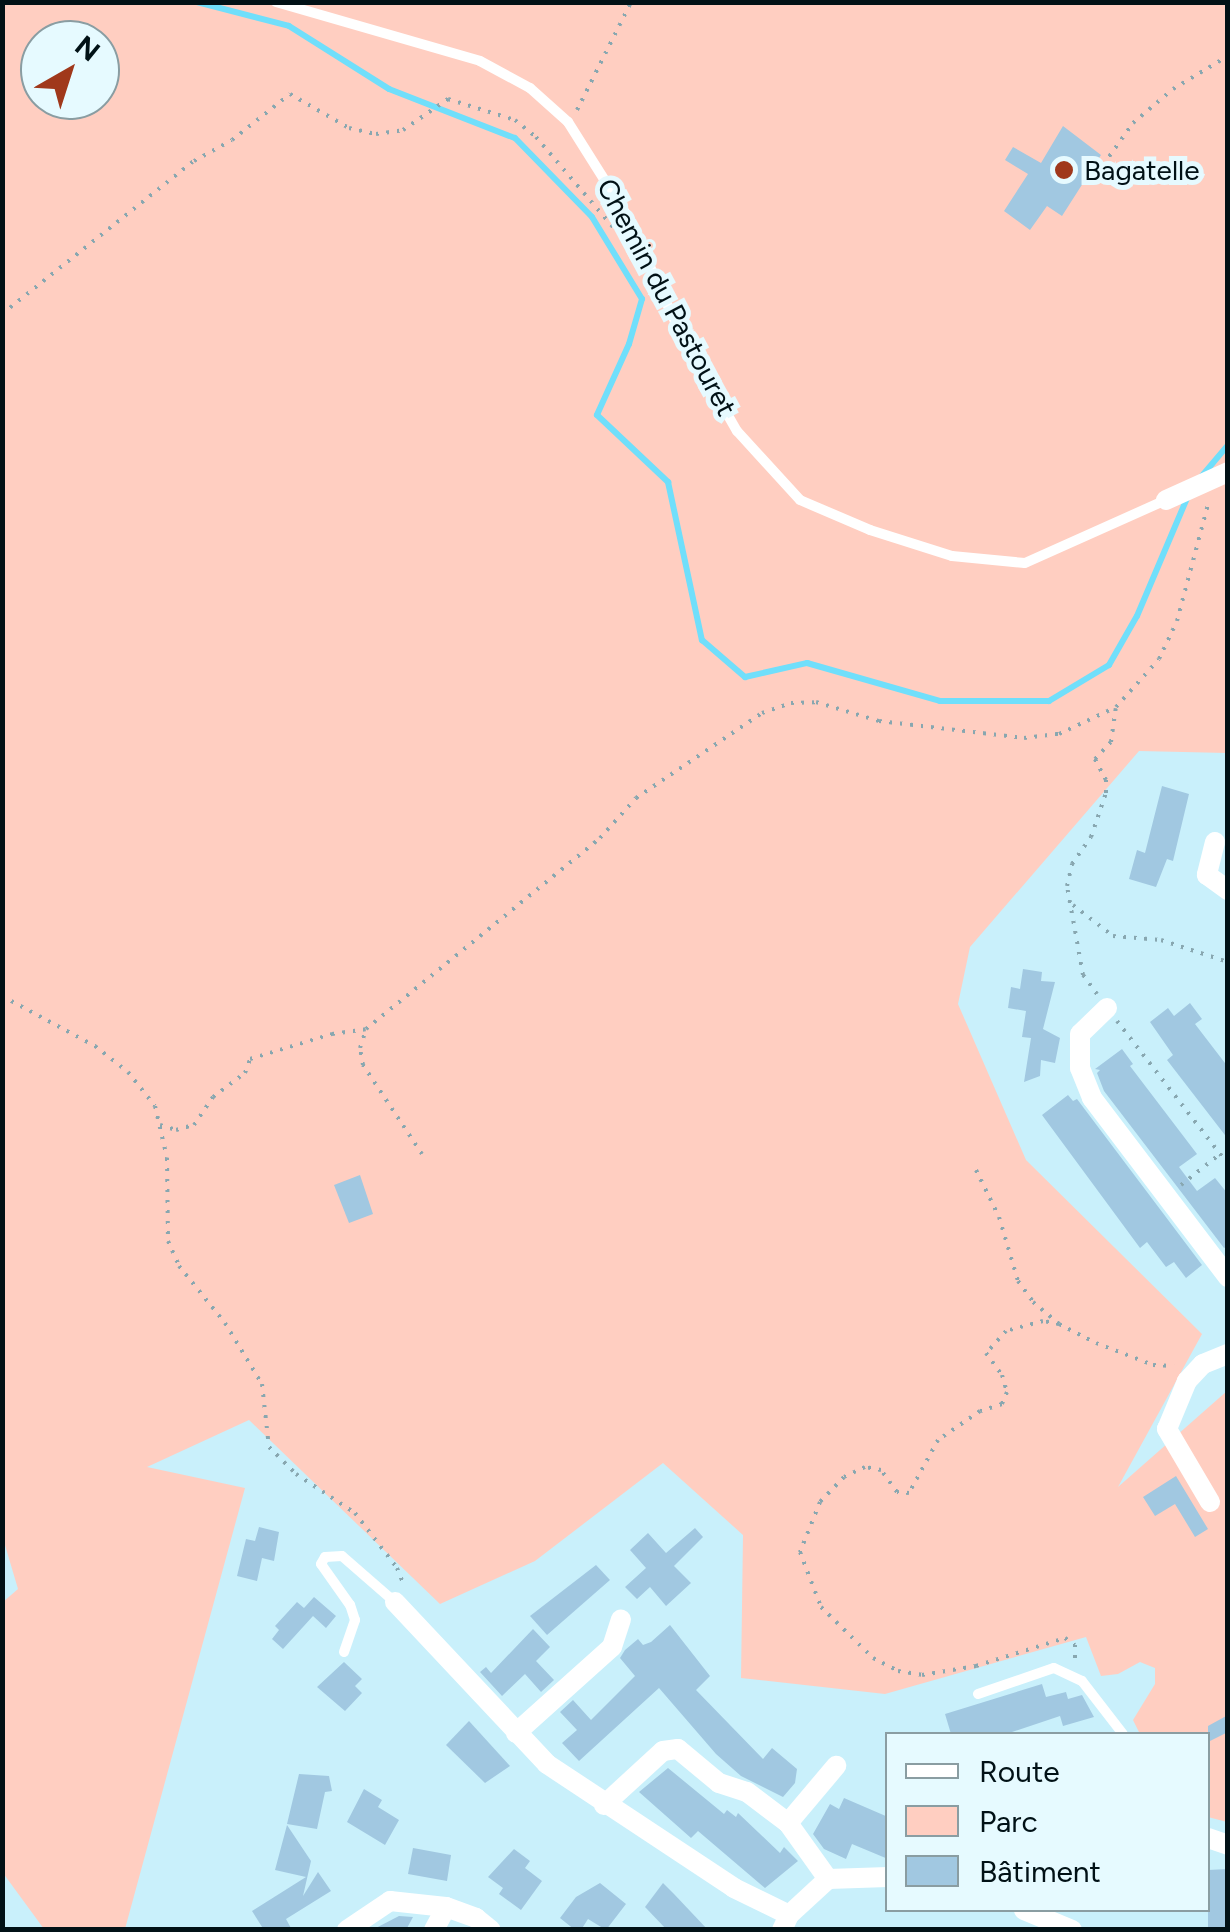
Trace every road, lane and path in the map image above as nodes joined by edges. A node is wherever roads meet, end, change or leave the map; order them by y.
1 (276, 2) edge
2 (631, 2) edge
3 (1228, 56) edge
4 (568, 122) junction
5 (1091, 182) dead end
6 (647, 260) junction
7 (2, 314) edge
8 (1221, 475) edge
9 (1166, 500) joint
10 (1116, 707) junction
11 (1215, 842) dead end
12 (1228, 890) edge
13 (1072, 905) junction
14 (1228, 962) edge
15 (2, 996) edge
16 (1107, 1008) junction
17 (366, 1029) junction
18 (160, 1125) junction
19 (422, 1154) dead end
20 (1220, 1154) junction
21 (1228, 1164) edge
22 (976, 1170) dead end
23 (1168, 1196) junction
24 (1228, 1277) edge
25 (1059, 1324) junction
26 (1228, 1354) edge
27 (1204, 1364) junction
28 (1210, 1502) dead end
29 (403, 1602) junction
30 (621, 1619) dead end
31 (344, 1652) dead end
32 (1076, 1675) junction
33 (978, 1694) dead end
34 (1121, 1732) edge
35 (516, 1734) junction
36 (836, 1766) dead end
37 (604, 1805) junction
38 (788, 1823) junction
39 (885, 1877) edge
40 (828, 1879) junction
41 (446, 1907) junction
42 (1029, 1912) edge
43 (785, 1922) edge
44 (348, 1930) edge
45 (434, 1930) edge
46 (491, 1930) edge
47 (1072, 1930) edge

1 - 4 lane, Chemin du Pastouret
2 - 4 path
3 - 5 path
4 - 6 lane, Chemin du Pastouret
6 - 7 path
6 - 9 lane, Chemin du Pastouret
8 - 9 street, Chemin du Pastouret
8 - 10 path
10 - 13 path
10 - 17 path
11 - 12 street
13 - 14 path
13 - 16 path
15 - 18 path
16 - 20 path
16 - 23 street
17 - 18 path
17 - 19 path
18 - 29 path
20 - 21 path
20 - 23 path
22 - 25 path
23 - 24 street
25 - 27 path
25 - 32 path
26 - 27 street
27 - 28 street
29 - 31 lane
29 - 35 street
30 - 35 street
32 - 33 lane
32 - 34 lane
35 - 37 street
36 - 38 street
37 - 38 street
37 - 43 street
38 - 40 street
39 - 40 street
40 - 43 street
41 - 44 street
41 - 45 street
41 - 46 street
42 - 47 street

